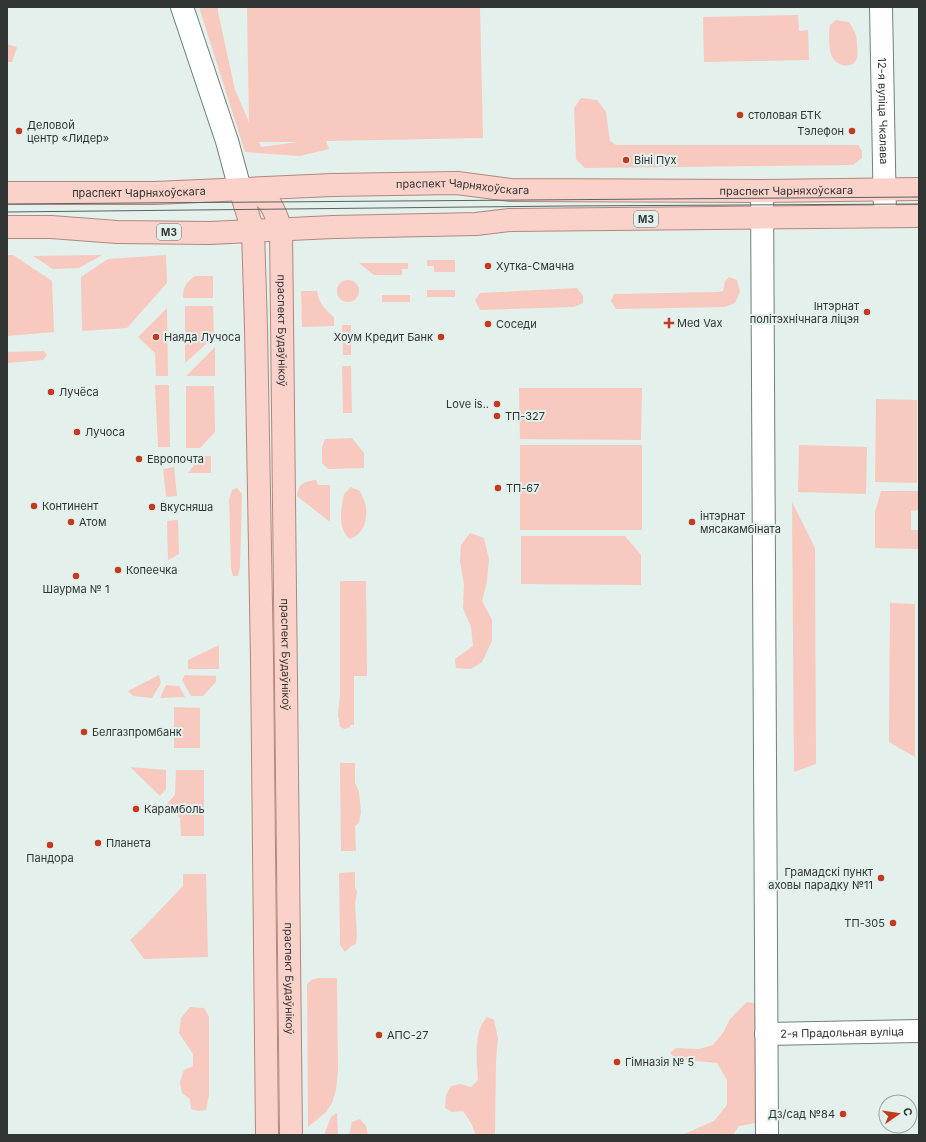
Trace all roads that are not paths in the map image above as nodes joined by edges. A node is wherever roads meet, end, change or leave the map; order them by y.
1 (182, 7) edge
2 (881, 7) edge
3 (243, 189) junction
4 (885, 189) junction
5 (919, 189) edge
6 (762, 191) junction
7 (7, 193) edge
8 (885, 216) junction
9 (919, 216) edge
10 (762, 218) junction
11 (7, 227) edge
12 (281, 229) junction
13 (253, 231) junction
14 (288, 965) junction
15 (265, 966) junction
16 (919, 1031) edge
17 (766, 1034) junction
18 (267, 1135) edge
19 (291, 1135) edge
20 (767, 1135) edge

1 - 3 street
2 - 4 street, 12-я вуліца Чкалава
3 - 6 main road, праспект Чарняхоўскага
3 - 7 main road, праспект Чарняхоўскага
3 - 12 main road, праспект Будаўнікоў
3 - 13 main road
4 - 5 main road, праспект Чарняхоўскага
4 - 6 main road, праспект Чарняхоўскага
4 - 8 street, 12-я вуліца Чкалава
6 - 10 street
8 - 9 main road, М3
8 - 10 main road, М3
10 - 12 main road, М3
10 - 17 street
11 - 13 main road, М3
12 - 13 main road, М3
12 - 14 main road, праспект Будаўнікоў
13 - 15 main road
14 - 15 street
14 - 19 main road, праспект Будаўнікоў
15 - 18 main road
16 - 17 street, 2-я Прадольная вуліца
17 - 20 street

